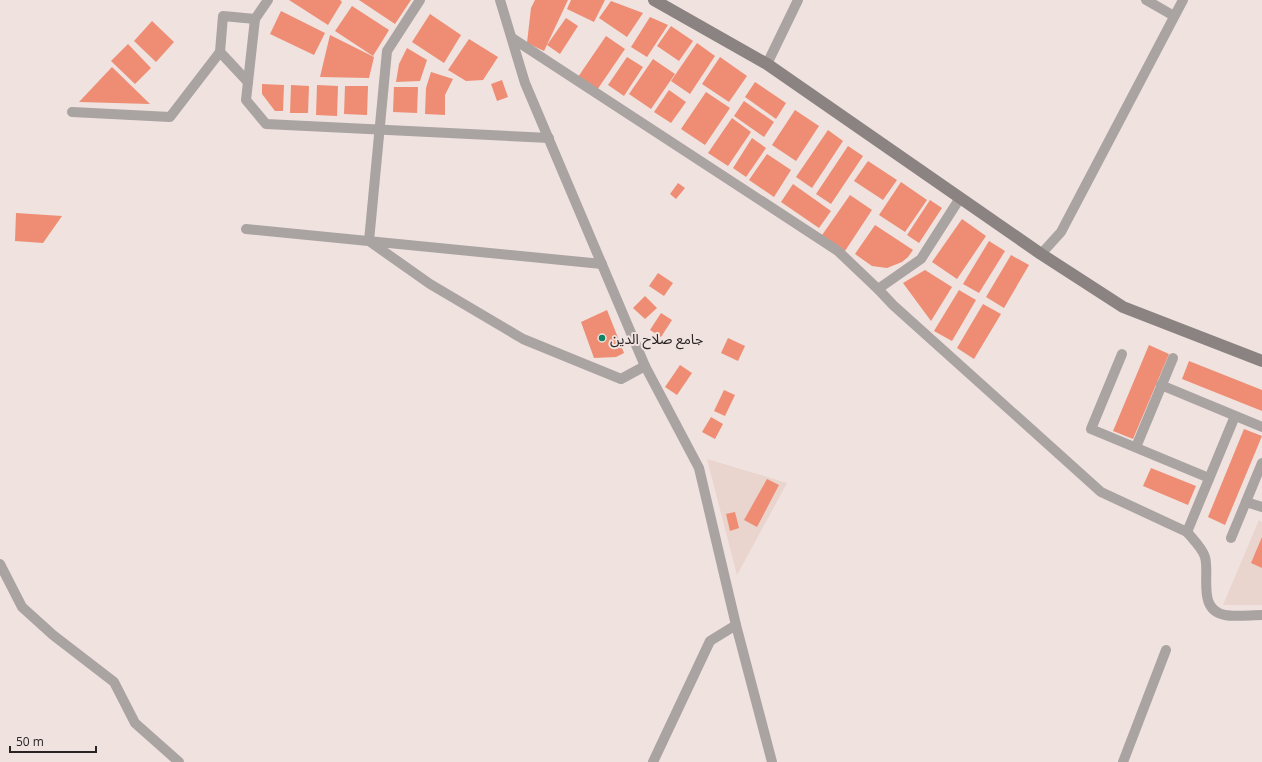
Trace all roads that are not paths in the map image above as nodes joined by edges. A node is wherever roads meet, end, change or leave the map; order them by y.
1 (268, 0) edge
2 (420, 0) edge
3 (500, 0) edge
4 (654, 0) edge
5 (798, 0) edge
6 (1146, 0) edge
7 (1182, 0) edge
8 (1174, 16) junction
9 (255, 19) junction
10 (512, 38) junction
11 (220, 52) junction
12 (767, 64) junction
13 (248, 82) junction
14 (72, 112) dead end
15 (380, 130) junction
16 (549, 138) junction
17 (960, 198) junction
18 (246, 229) dead end
19 (369, 241) junction
20 (1041, 254) junction
21 (602, 264) junction
22 (878, 289) junction
23 (1122, 354) dead end
24 (1173, 358) dead end
25 (1262, 361) edge
26 (645, 366) junction
27 (1161, 385) junction
28 (1235, 416) junction
29 (1262, 427) edge
30 (1136, 447) junction
31 (1262, 463) edge
32 (1209, 478) junction
33 (1246, 502) junction
34 (1262, 507) edge
35 (1187, 532) junction
36 (1231, 538) dead end
37 (0, 564) edge
38 (1262, 615) edge
39 (736, 625) junction
40 (1166, 650) dead end
41 (179, 762) edge
42 (653, 762) edge
43 (772, 762) edge
44 (1123, 762) edge

1 - 9 street
2 - 15 street
3 - 10 street
4 - 12 street
5 - 12 street
6 - 8 street
7 - 8 street
8 - 20 street
9 - 11 street
9 - 13 street
10 - 16 street
10 - 22 street
11 - 13 street
11 - 14 street
12 - 17 street
13 - 15 street
15 - 16 street
15 - 19 street
16 - 21 street
17 - 20 street
17 - 22 street
18 - 19 street
19 - 21 street
19 - 26 street
20 - 25 street
21 - 26 street
22 - 35 street
23 - 30 street
24 - 27 street
26 - 39 street
27 - 28 street
27 - 30 street
28 - 29 street
28 - 32 street
30 - 32 street
31 - 33 street
32 - 35 street
33 - 34 street
33 - 36 street
35 - 38 street
37 - 41 street
39 - 42 street
39 - 43 street
40 - 44 street

